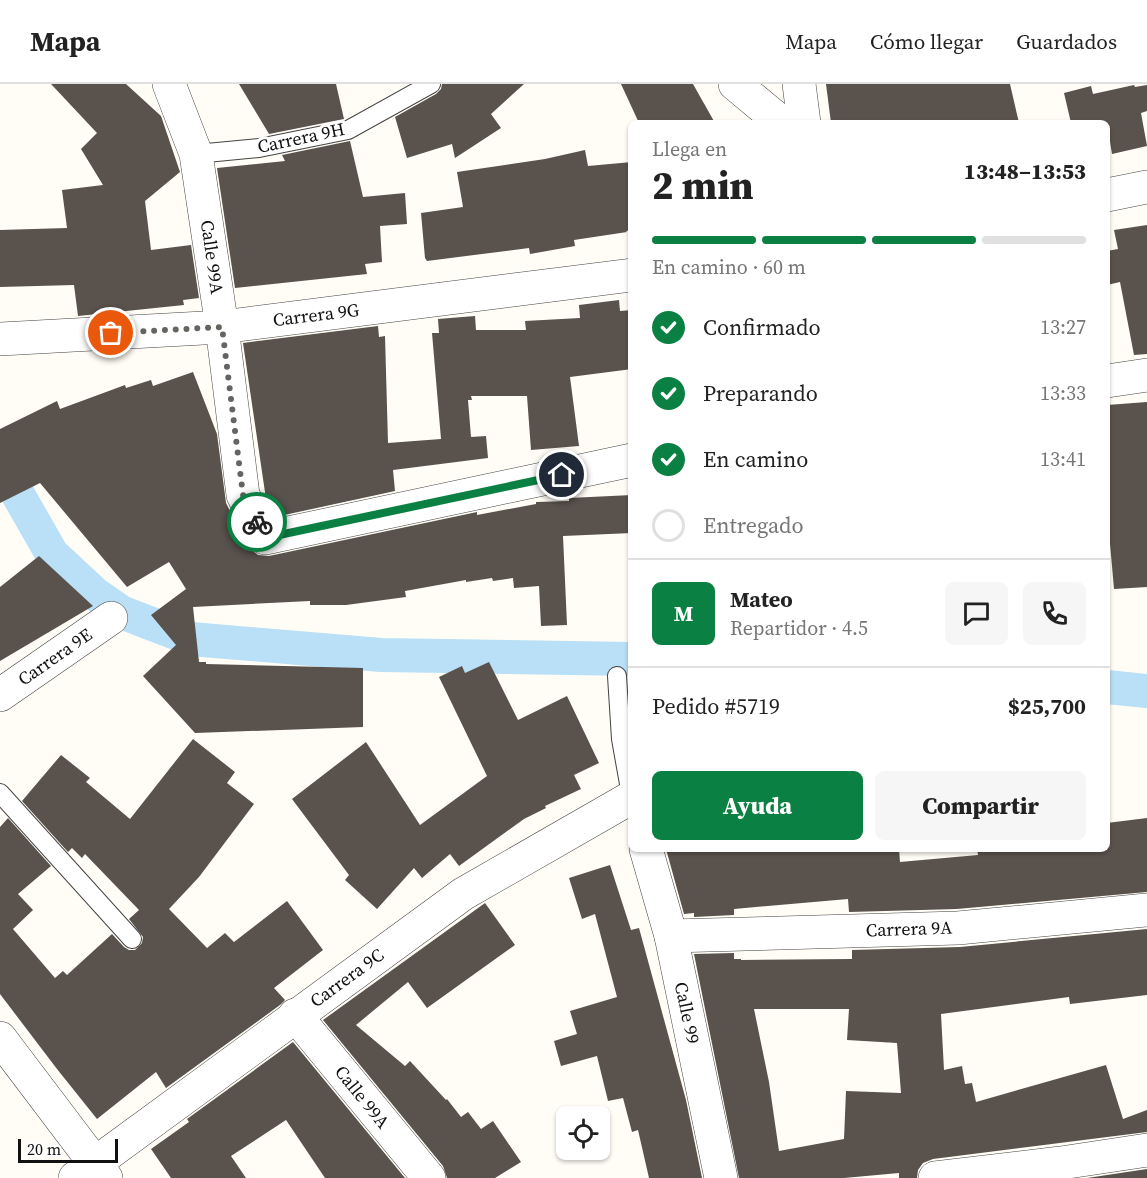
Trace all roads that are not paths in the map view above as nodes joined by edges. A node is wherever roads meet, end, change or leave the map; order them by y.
1 (169, 84) edge
2 (431, 84) edge
3 (735, 84) edge
4 (799, 84) edge
5 (778, 120) edge
6 (804, 120) edge
7 (196, 154) junction
8 (1147, 187) edge
9 (1110, 194) edge
10 (628, 276) edge
11 (222, 327) junction
12 (0, 339) edge
13 (1147, 375) edge
14 (1110, 381) edge
15 (628, 461) edge
16 (111, 618) dead end
17 (617, 676) dead end
18 (0, 695) edge
19 (628, 779) edge
20 (0, 793) edge
21 (628, 798) edge
22 (647, 852) edge
23 (1147, 910) edge
24 (671, 936) junction
25 (132, 939) dead end
26 (295, 1015) junction
27 (0, 1038) edge
28 (1147, 1150) edge
29 (92, 1173) edge
30 (429, 1178) edge
31 (721, 1178) edge
32 (935, 1178) edge

1 - 7 street, Calle 99A
2 - 7 lane, Carrera 9H
3 - 5 street
4 - 6 street
7 - 11 street, Calle 99A
8 - 9 street
10 - 11 street, Carrera 9G
11 - 12 street, Carrera 9G
11 - 15 street, Calle 99A
13 - 14 street
16 - 18 street, Carrera 9E
17 - 19 lane
20 - 25 lane
21 - 26 street, Carrera 9C
22 - 24 street, Calle 99
23 - 24 street, Carrera 9A
24 - 31 street, Calle 99
26 - 29 street, Carrera 9C
26 - 30 street, Calle 99A
27 - 29 street
28 - 32 street

